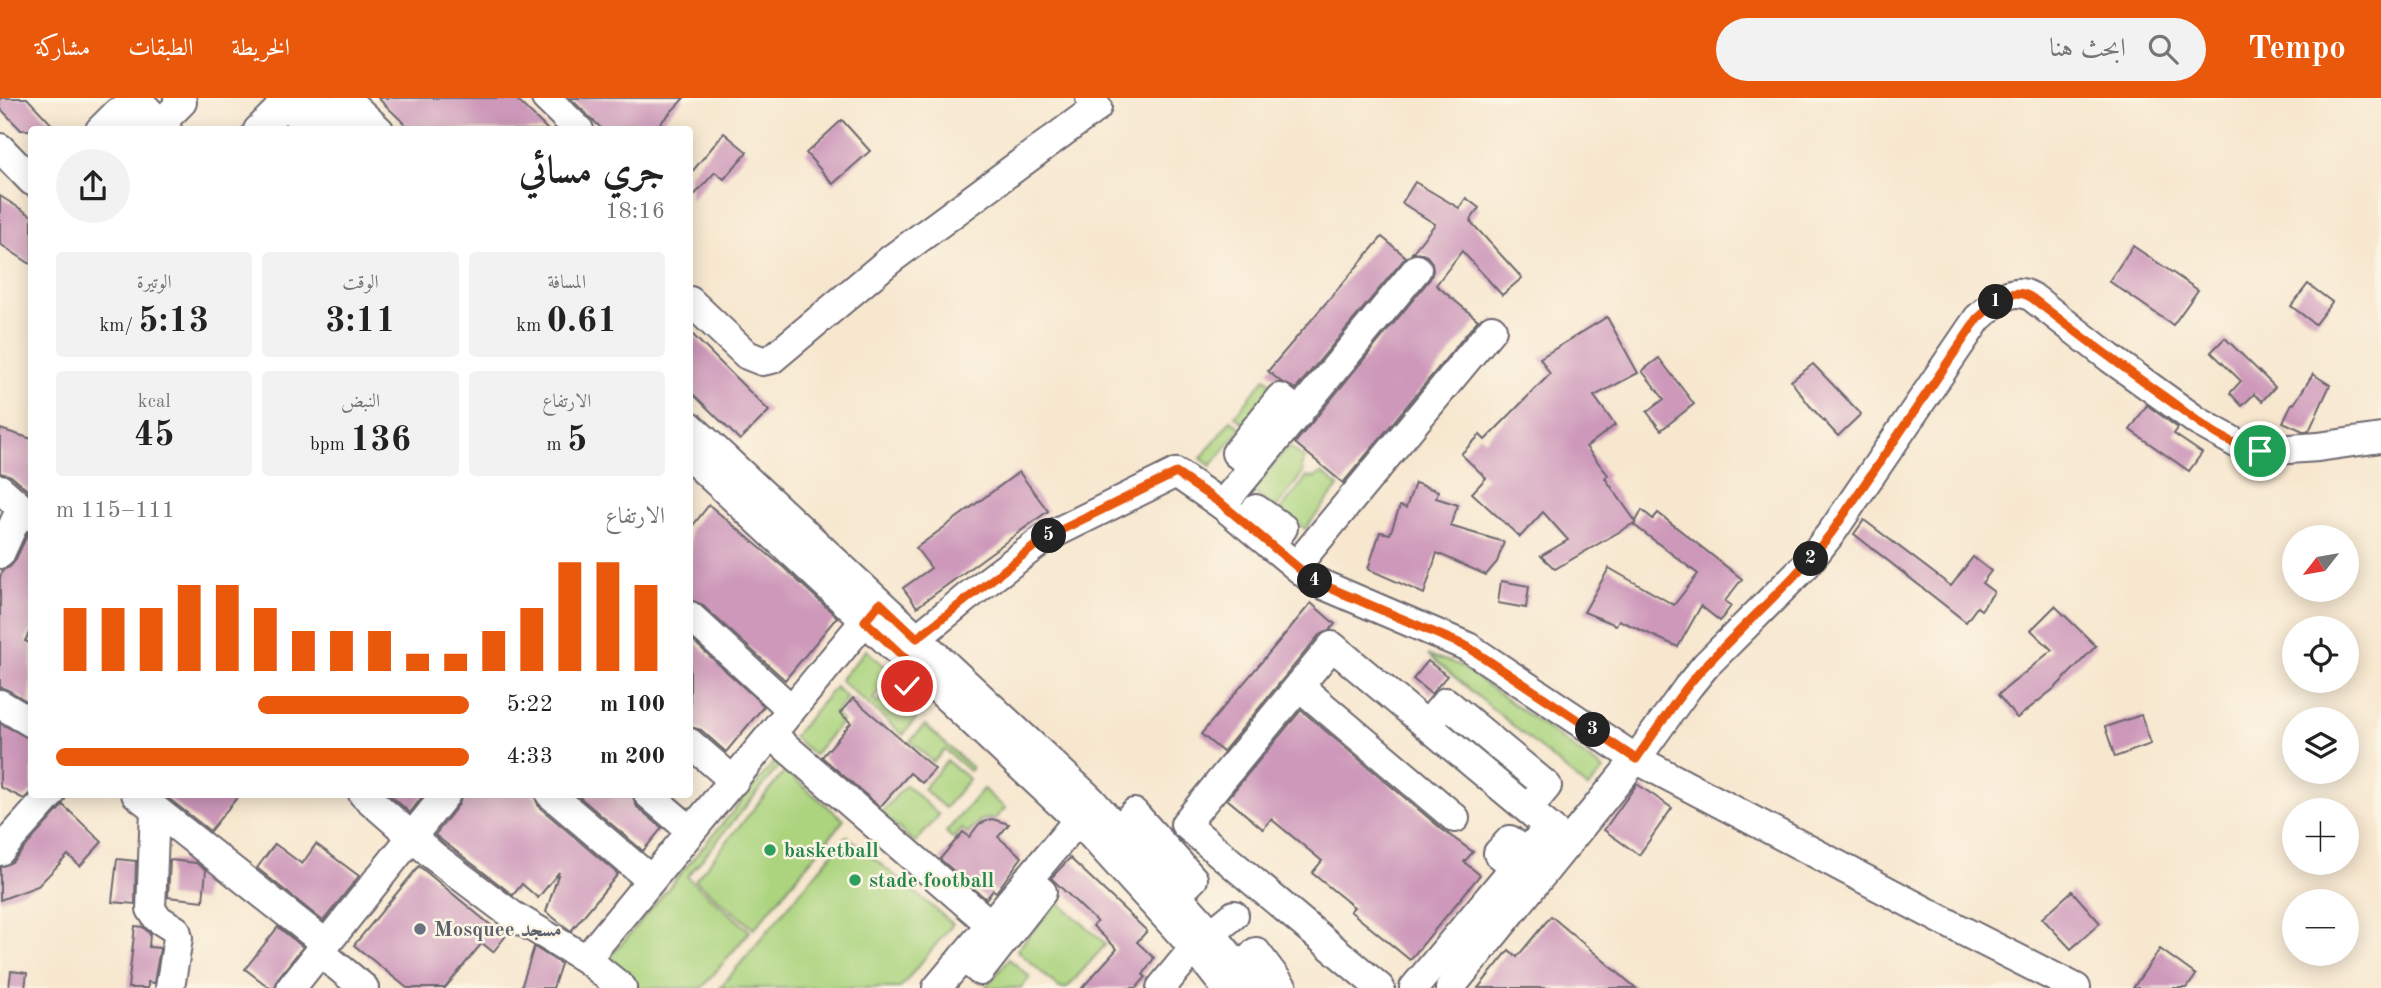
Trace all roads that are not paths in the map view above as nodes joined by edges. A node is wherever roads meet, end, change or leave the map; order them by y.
1 (313, 98) edge
2 (345, 98) edge
3 (546, 98) edge
4 (1090, 98) edge
5 (285, 100) edge
6 (155, 117) edge
7 (104, 126) edge
8 (262, 126) edge
9 (308, 126) edge
10 (342, 126) edge
11 (375, 126) edge
12 (575, 126) edge
13 (0, 148) edge
14 (0, 174) edge
15 (28, 177) edge
16 (28, 192) edge
17 (1417, 269) dead end
18 (693, 305) edge
19 (1492, 329) dead end
20 (693, 438) edge
21 (2381, 438) edge
22 (701, 469) edge
23 (0, 489) edge
24 (1204, 492) junction
25 (26, 513) edge
26 (0, 554) edge
27 (1296, 566) junction
28 (872, 612) junction
29 (693, 618) edge
30 (917, 638) junction
31 (1378, 684) junction
32 (1299, 686) junction
33 (0, 704) edge
34 (791, 709) junction
35 (28, 721) edge
36 (1427, 725) junction
37 (772, 735) junction
38 (693, 747) edge
39 (1636, 759) junction
40 (734, 781) junction
41 (1495, 782) junction
42 (47, 798) edge
43 (368, 798) edge
44 (443, 798) edge
45 (555, 798) edge
46 (653, 798) edge
47 (146, 802) edge
48 (1084, 809) junction
49 (1455, 818) dead end
50 (1548, 826) junction
51 (691, 831) junction
52 (413, 837) junction
53 (0, 850) edge
54 (651, 880) junction
55 (1234, 915) dead end
56 (998, 932) junction
57 (1203, 941) junction
58 (323, 948) junction
59 (586, 959) junction
60 (1241, 982) edge
61 (1365, 986) edge
62 (170, 988) edge
63 (291, 988) edge
64 (364, 988) edge
65 (622, 988) edge
66 (937, 988) edge
67 (1161, 988) edge
68 (1283, 988) edge
69 (1414, 988) edge
70 (1450, 988) edge
71 (2076, 988) edge

1 - 10 street
2 - 11 street
3 - 12 street
4 - 18 street
5 - 8 street
5 - 9 street
6 - 7 street
13 - 15 street
14 - 16 street
17 - 24 street
19 - 27 street
20 - 22 street
21 - 39 street
22 - 28 street
23 - 25 street
24 - 27 street
24 - 30 street
25 - 26 street
27 - 39 street
28 - 30 street
28 - 34 street
28 - 48 street
29 - 34 street
30 - 48 street
31 - 32 street
31 - 36 street
31 - 41 street
32 - 49 street
32 - 61 street
33 - 35 street
34 - 37 street
36 - 41 street
36 - 50 street
37 - 40 street
37 - 56 street
38 - 40 street
39 - 50 street
39 - 71 street
40 - 51 street
41 - 50 street
42 - 53 street
43 - 52 street
44 - 52 street
45 - 54 street
46 - 51 street
47 - 58 street
47 - 62 street
48 - 56 street
48 - 57 street
48 - 57 street
50 - 69 street
50 - 70 street
51 - 54 street
52 - 58 street
52 - 59 street
54 - 59 street
55 - 57 street
56 - 66 street
57 - 60 street
57 - 67 street
58 - 63 street
58 - 64 street
59 - 65 street
60 - 68 street

